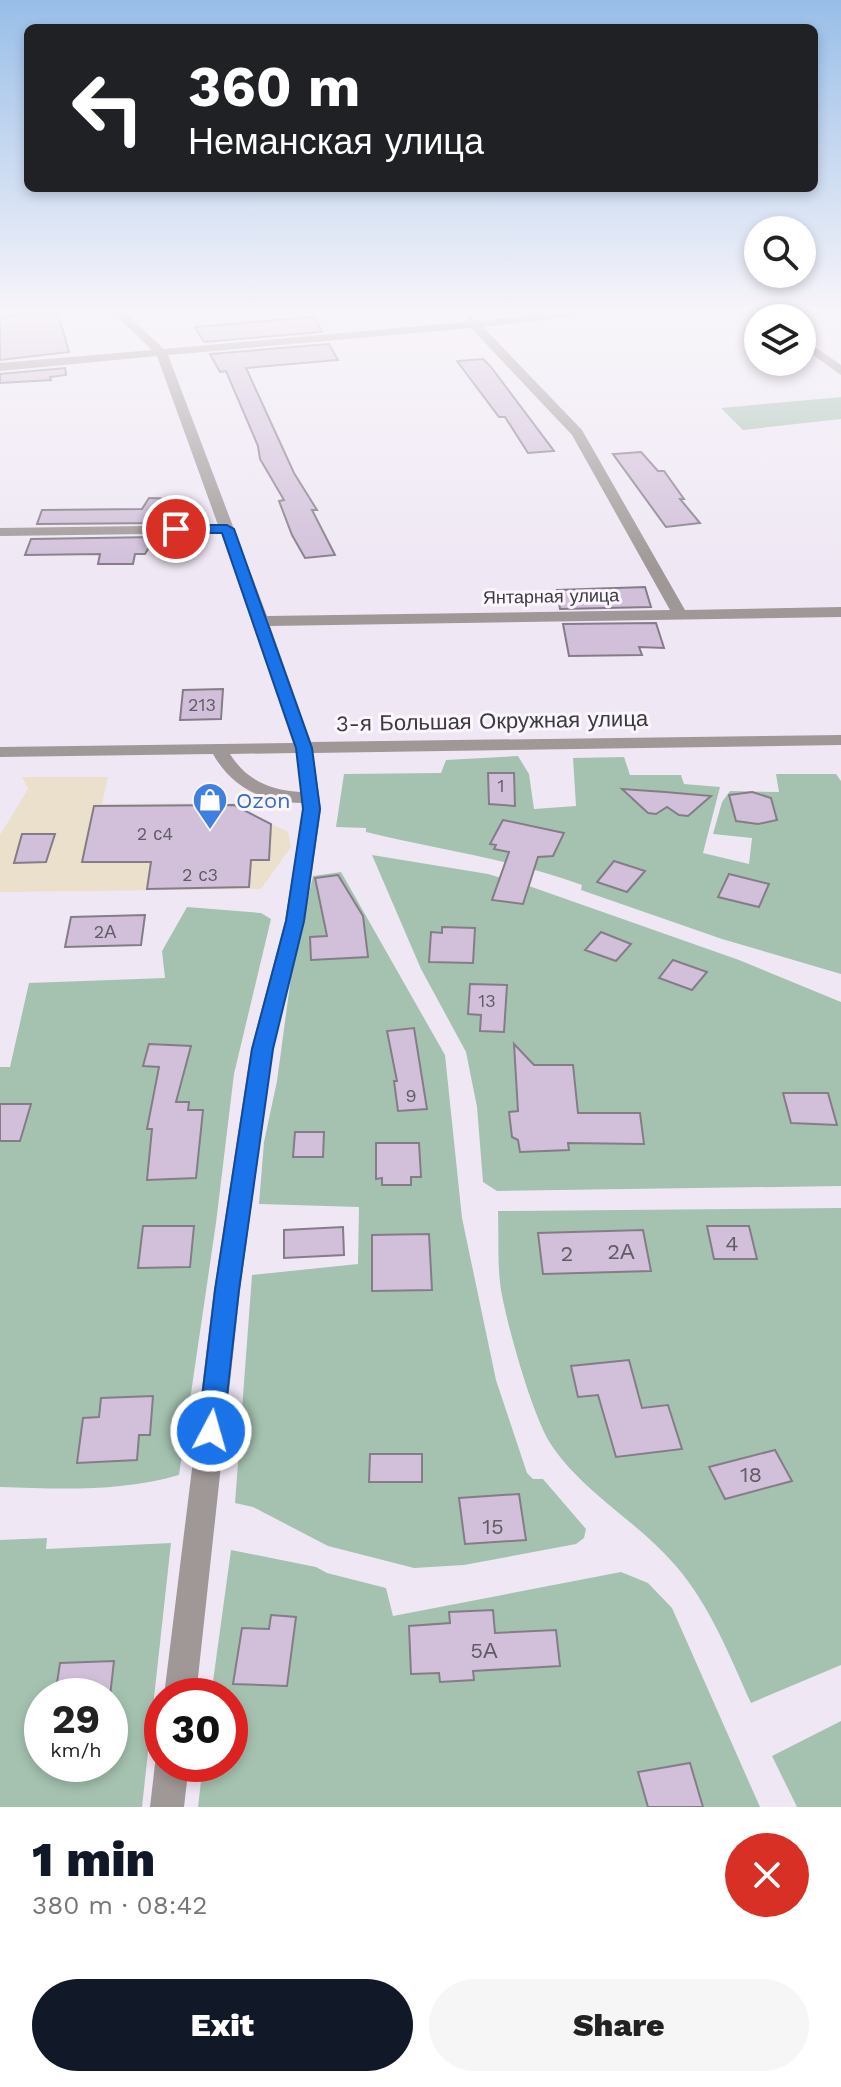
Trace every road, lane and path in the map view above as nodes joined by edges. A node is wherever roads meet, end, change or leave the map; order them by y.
1 (178, 398) edge
2 (544, 398) edge
3 (227, 529) junction
4 (0, 532) edge
5 (841, 612) edge
6 (680, 614) junction
7 (261, 621) junction
8 (841, 740) edge
9 (304, 748) junction
10 (219, 750) junction
11 (0, 752) edge
12 (310, 797) junction
13 (182, 1678) edge
14 (170, 1782) edge
15 (167, 1807) edge

1 - 3 street
2 - 6 street
3 - 4 street
3 - 7 street
5 - 6 street, Янтарная улица
6 - 7 street, Янтарная улица
7 - 9 street
8 - 9 street, 3-я Большая Окружная улица
9 - 10 street, 3-я Большая Окружная улица
9 - 12 street
10 - 11 street, 3-я Большая Окружная улица
10 - 12 street
12 - 13 street
14 - 15 street

